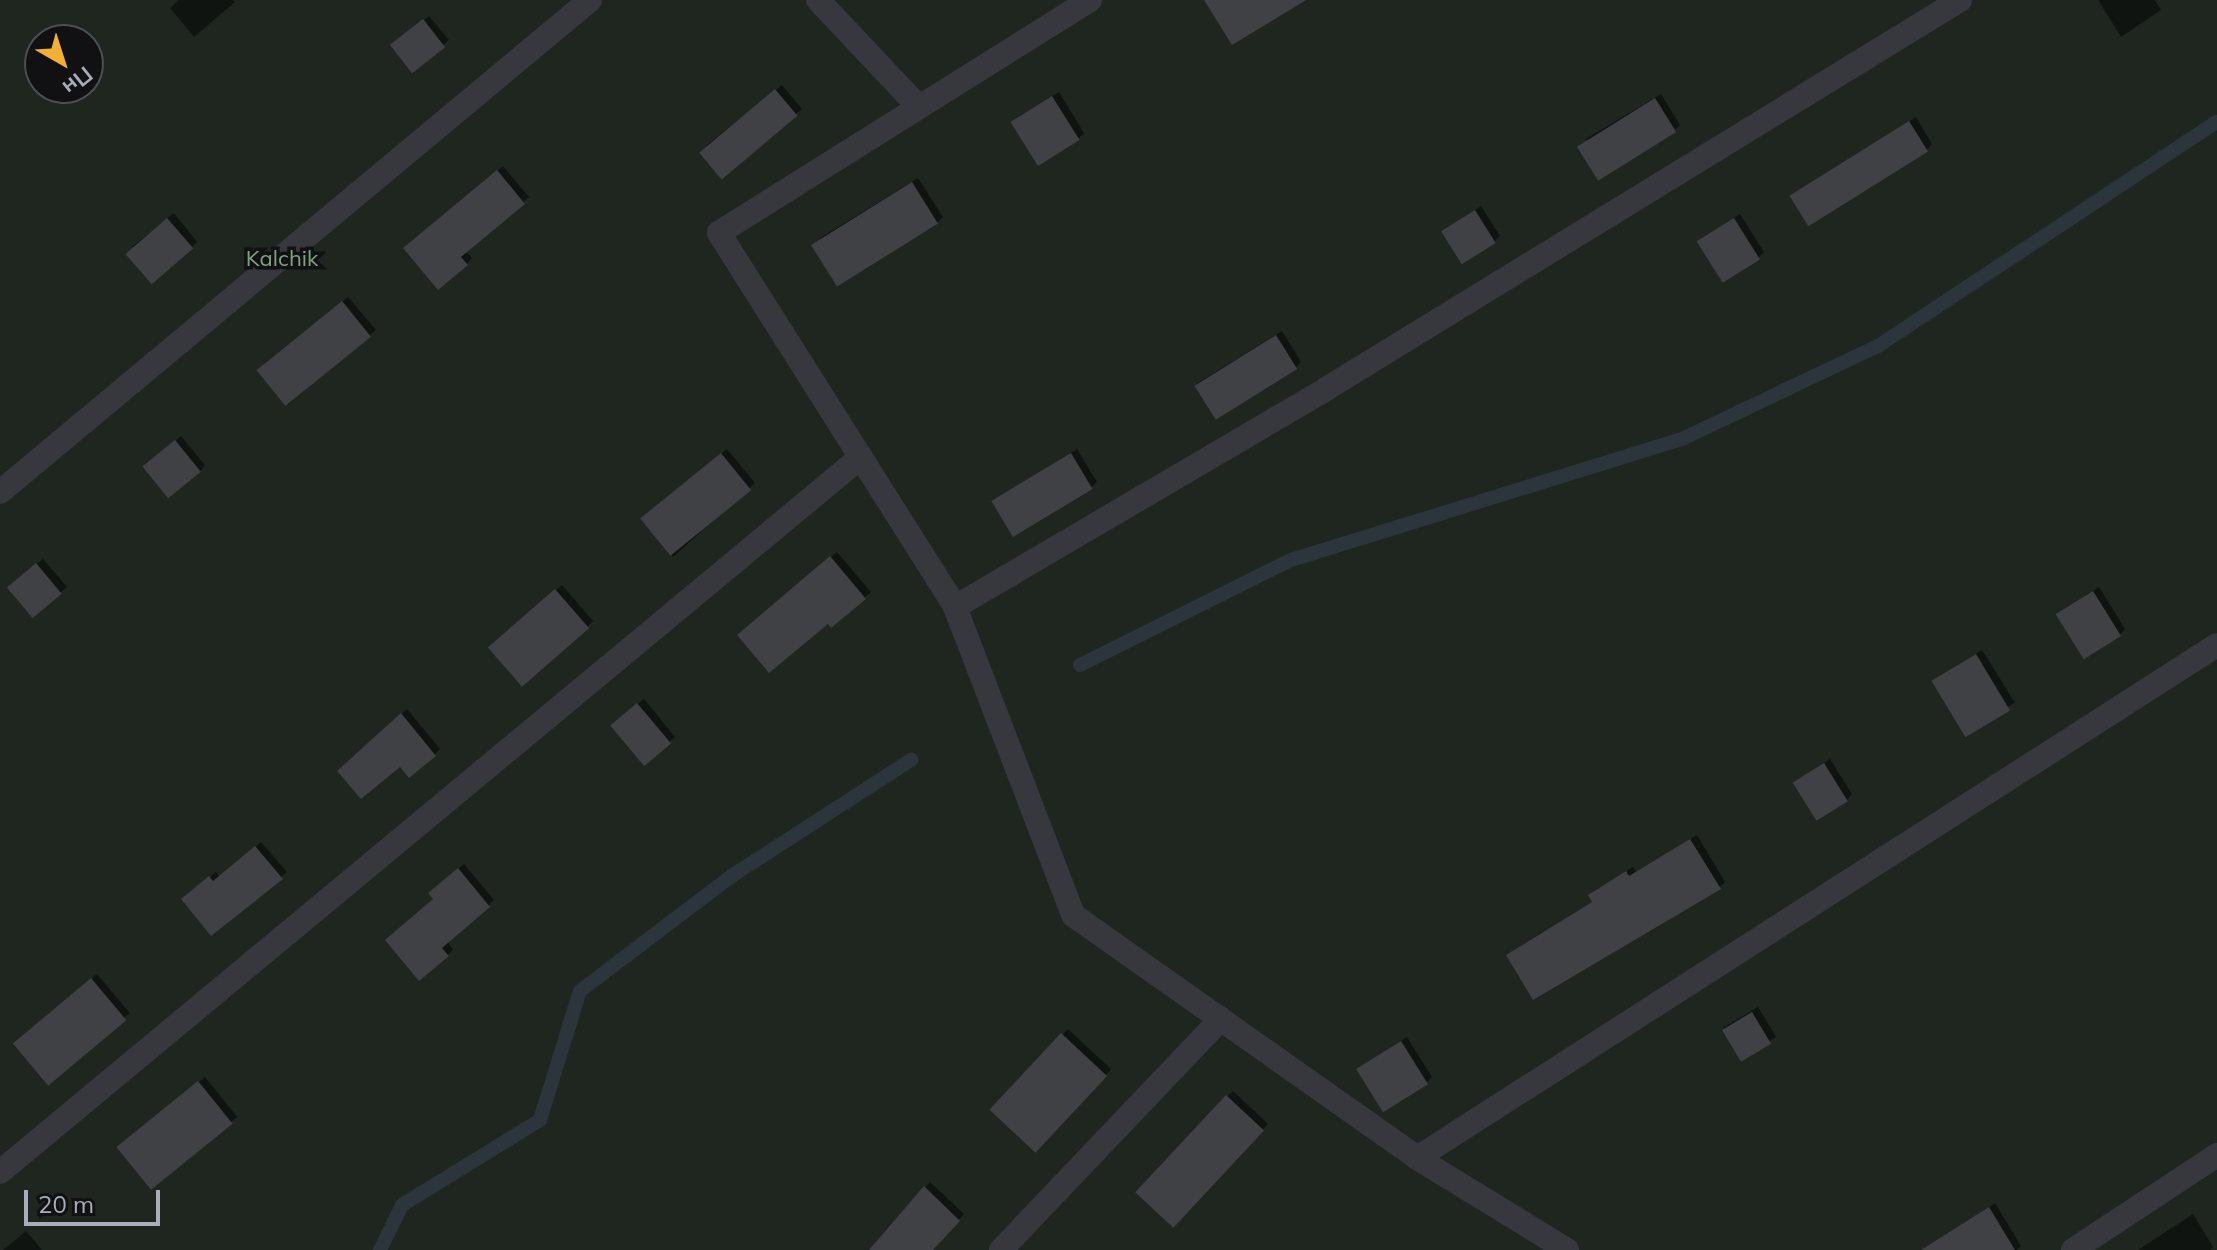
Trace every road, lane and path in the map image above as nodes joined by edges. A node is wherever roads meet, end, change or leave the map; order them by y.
1 (590, 0) edge
2 (818, 0) edge
3 (1090, 0) edge
4 (1960, 0) edge
5 (919, 107) junction
6 (861, 457) junction
7 (0, 492) edge
8 (955, 607) junction
9 (2217, 645) edge
10 (1221, 1019) junction
11 (2217, 1155) edge
12 (1417, 1158) junction
13 (0, 1172) edge
14 (1001, 1250) edge
15 (1567, 1250) edge
16 (2073, 1250) edge

1 - 7 lane
2 - 5 lane
3 - 5 lane
4 - 8 lane
5 - 6 lane
6 - 8 lane
6 - 13 lane
8 - 10 lane
9 - 12 lane
10 - 12 lane
10 - 14 lane
11 - 16 lane
12 - 15 lane

